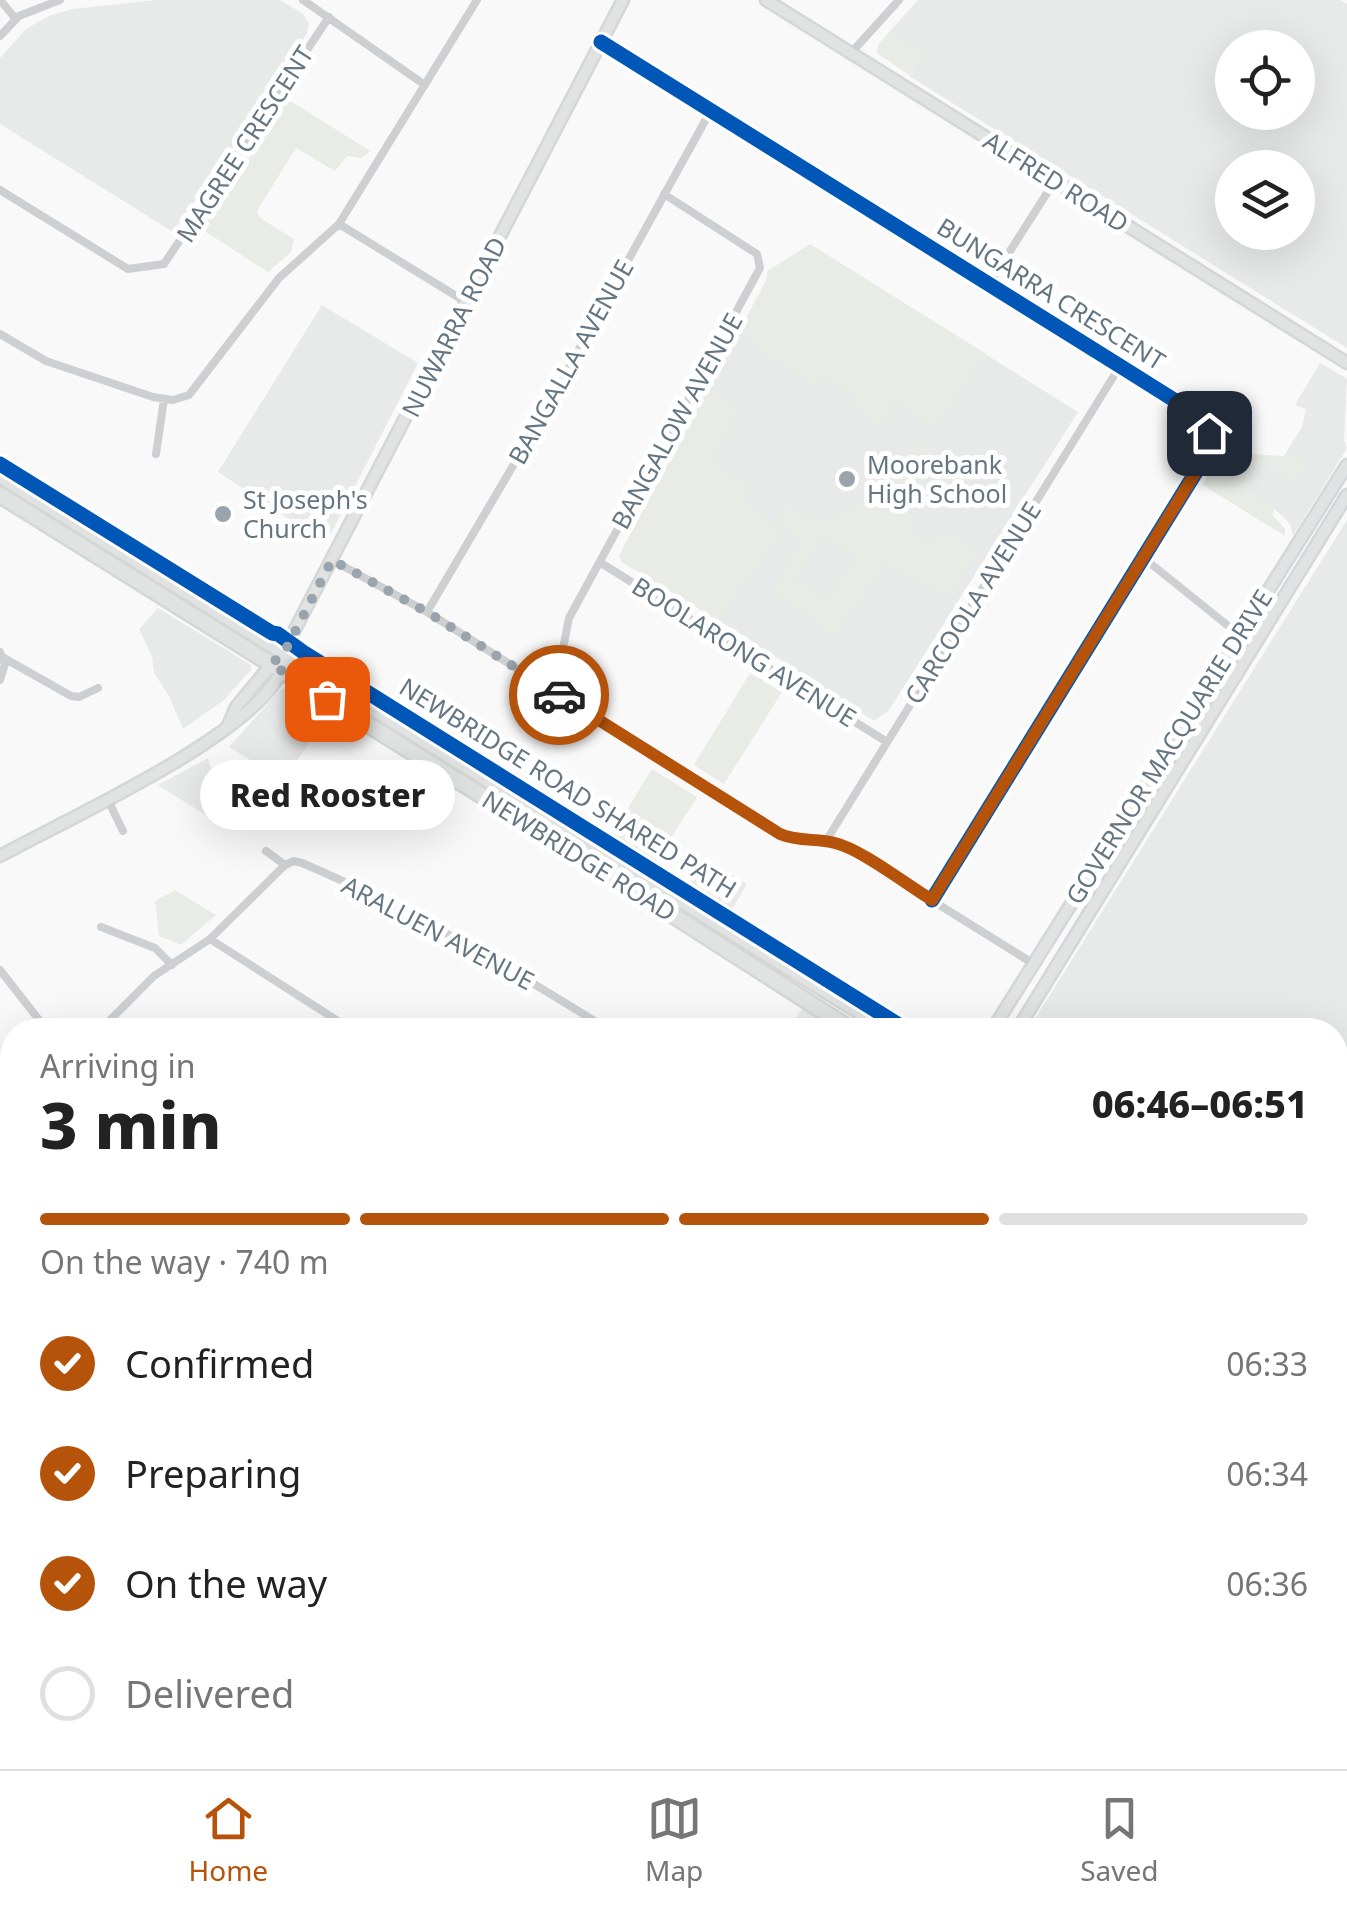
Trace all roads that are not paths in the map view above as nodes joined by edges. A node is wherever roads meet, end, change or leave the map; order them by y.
1 (0, 0) edge
2 (60, 0) edge
3 (303, 0) edge
4 (478, 0) edge
5 (623, 0) edge
6 (766, 0) edge
7 (900, 0) edge
8 (328, 17) junction
9 (16, 18) junction
10 (0, 36) edge
11 (601, 42) junction
12 (850, 53) junction
13 (425, 84) junction
14 (711, 110) junction
15 (1054, 182) junction
16 (0, 190) edge
17 (664, 194) junction
18 (339, 224) junction
19 (989, 284) junction
20 (466, 302) junction
21 (0, 334) edge
22 (1347, 363) edge
23 (1120, 366) junction
24 (164, 399) junction
25 (156, 454) dead end
26 (1347, 465) edge
27 (0, 475) edge
28 (0, 495) edge
29 (1347, 495) edge
30 (1145, 559) junction
31 (332, 560) junction
32 (601, 562) junction
33 (427, 612) junction
34 (1240, 634) junction
35 (1252, 645) junction
36 (284, 653) junction
37 (2, 655) edge
38 (276, 667) junction
39 (0, 680) edge
40 (98, 688) dead end
41 (549, 688) junction
42 (886, 742) junction
43 (107, 798) junction
44 (123, 831) dead end
45 (826, 842) junction
46 (266, 850) dead end
47 (0, 856) edge
48 (285, 865) junction
49 (932, 900) junction
50 (101, 927) dead end
51 (210, 939) junction
52 (1034, 964) junction
53 (172, 965) junction
54 (1, 973) edge
55 (37, 1018) edge
56 (111, 1018) edge
57 (333, 1018) edge
58 (590, 1018) edge
59 (833, 1018) edge
60 (871, 1018) edge
61 (1000, 1018) edge
62 (1024, 1018) edge

1 - 9 street
2 - 9 street
3 - 8 street
4 - 13 street
5 - 11 main road, NUWARRA ROAD
6 - 12 main road, ALFRED ROAD
7 - 12 street
8 - 13 street
8 - 16 street, MAGREE CRESCENT
9 - 10 street
11 - 14 street, BUNGARRA CRESCENT
11 - 20 main road, NUWARRA ROAD
12 - 15 main road, ALFRED ROAD
13 - 18 street
14 - 17 street, BANGALLA AVENUE
14 - 19 street, BUNGARRA CRESCENT
15 - 19 street
15 - 22 main road, ALFRED ROAD
17 - 32 street, BANGALOW AVENUE
17 - 33 street, BANGALLA AVENUE
18 - 20 street
18 - 24 street
19 - 23 street, BUNGARRA CRESCENT
20 - 31 main road, NUWARRA ROAD
21 - 24 street
23 - 30 street, BUNGARRA CRESCENT
23 - 42 street, CARCOOLA AVENUE
24 - 25 street
26 - 34 main road, GOVERNOR MACQUARIE DRIVE
27 - 36 highway, NEWBRIDGE ROAD
28 - 38 highway, NEWBRIDGE ROAD
29 - 35 main road, GOVERNOR MACQUARIE DRIVE
30 - 34 street
30 - 49 street, BUNGARRA CRESCENT
31 - 33 street
31 - 36 main road, NUWARRA ROAD
32 - 41 street, BANGALOW AVENUE
32 - 42 street, BOOLARONG AVENUE
33 - 41 street
34 - 35 street
34 - 52 main road, GOVERNOR MACQUARIE DRIVE
35 - 62 main road, GOVERNOR MACQUARIE DRIVE
36 - 38 main road, NUWARRA ROAD
36 - 60 highway, NEWBRIDGE ROAD
37 - 39 street
37 - 40 street
38 - 43 main road, NUWARRA ROAD
38 - 59 highway, NEWBRIDGE ROAD
41 - 45 street
42 - 45 street, CARCOOLA AVENUE
43 - 44 street
43 - 47 main road, NUWARRA ROAD
45 - 49 street
46 - 48 street, ARALUEN AVENUE
48 - 51 street
48 - 58 street, ARALUEN AVENUE
49 - 52 street
50 - 53 street
51 - 53 street
51 - 57 street
52 - 61 main road, GOVERNOR MACQUARIE DRIVE
53 - 56 street
54 - 55 street

